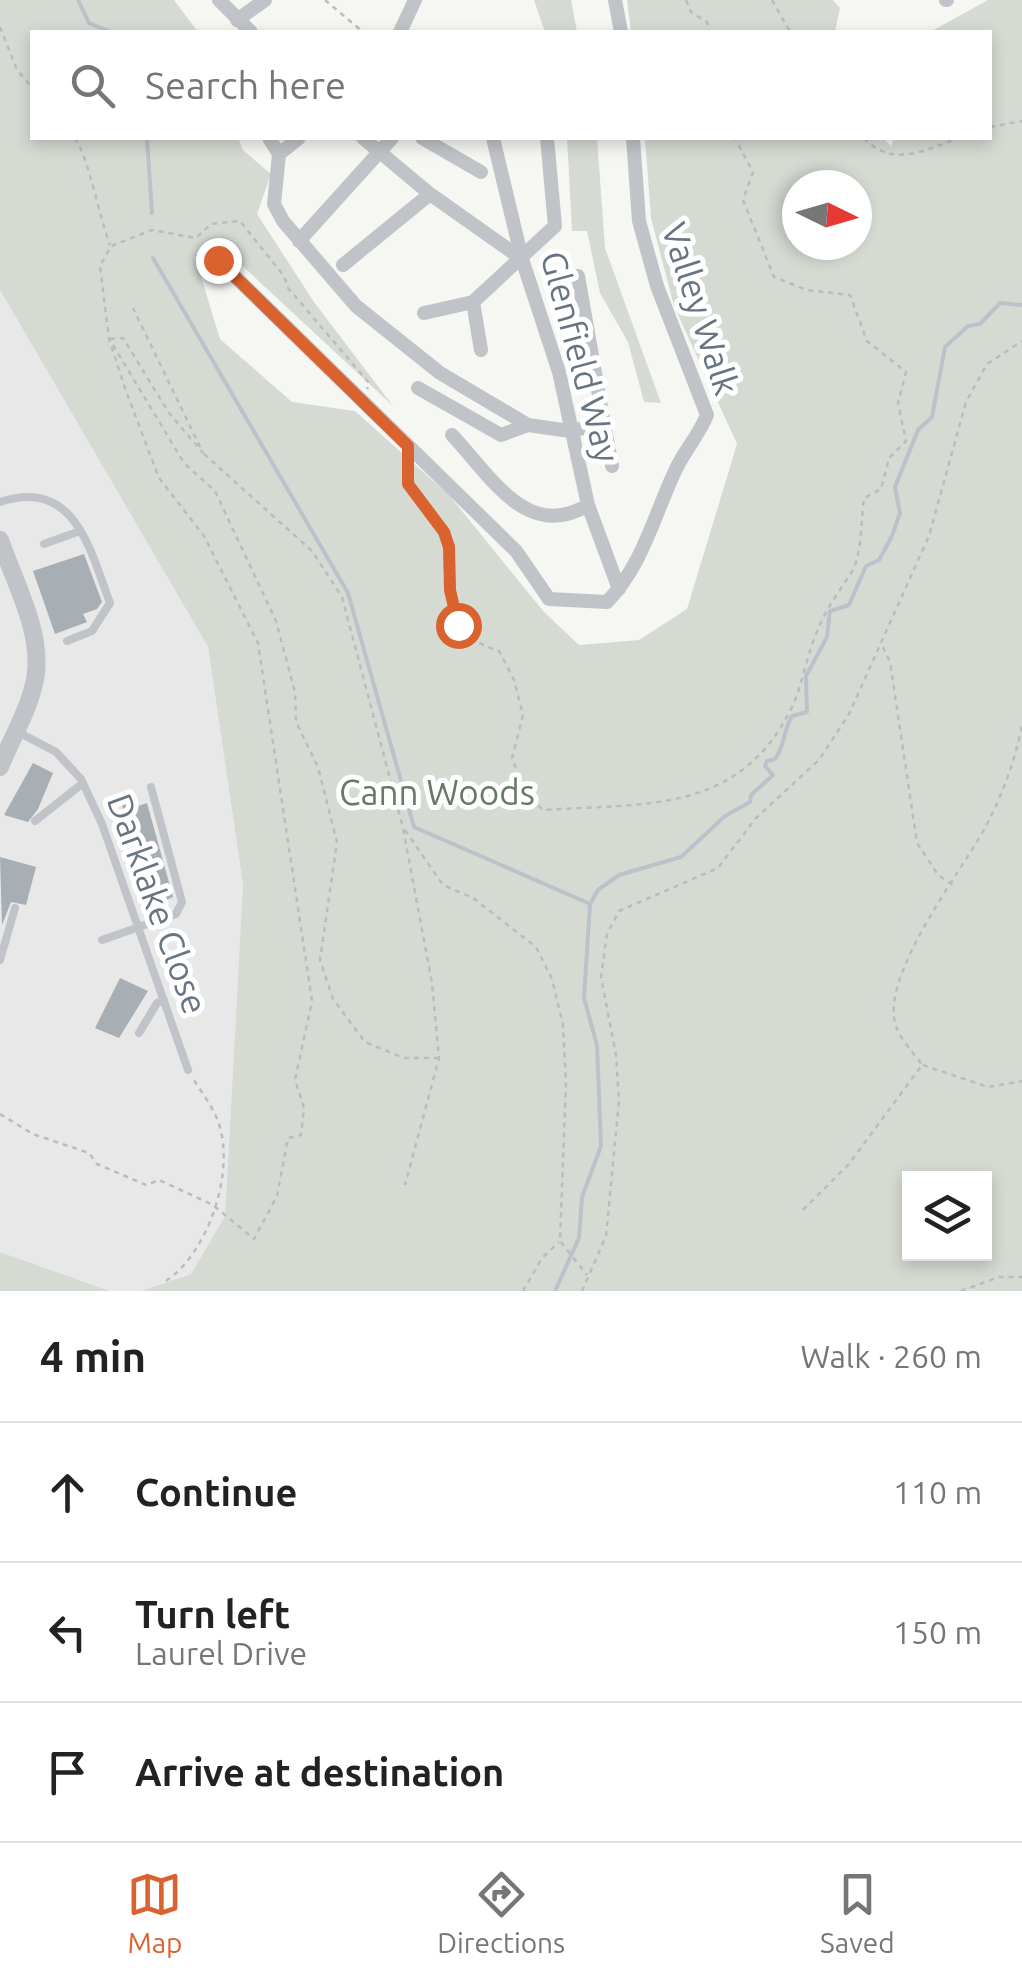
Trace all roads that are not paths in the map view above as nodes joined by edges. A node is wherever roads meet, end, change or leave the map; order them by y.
1 (219, 0) edge
2 (266, 0) edge
3 (615, 0) edge
4 (412, 1) edge
5 (238, 20) junction
6 (249, 30) edge
7 (401, 30) edge
8 (621, 30) edge
9 (270, 140) edge
10 (296, 140) edge
11 (365, 140) edge
12 (390, 140) edge
13 (425, 140) edge
14 (493, 140) edge
15 (547, 140) edge
16 (633, 140) edge
17 (380, 152) junction
18 (279, 154) junction
19 (481, 172) dead end
20 (430, 194) junction
21 (300, 240) junction
22 (522, 259) junction
23 (218, 260) dead end
24 (343, 265) dead end
25 (578, 276) dead end
26 (473, 302) junction
27 (424, 313) dead end
28 (481, 350) dead end
29 (418, 388) dead end
30 (604, 424) junction
31 (528, 425) junction
32 (570, 430) junction
33 (452, 435) dead end
34 (612, 466) dead end
35 (0, 502) edge
36 (588, 505) junction
37 (80, 532) junction
38 (0, 540) edge
39 (44, 544) dead end
40 (619, 589) junction
41 (66, 641) dead end
42 (15, 731) junction
43 (0, 767) edge
44 (83, 783) junction
45 (151, 787) dead end
46 (35, 821) dead end
47 (15, 908) dead end
48 (139, 928) junction
49 (102, 940) dead end
50 (0, 960) edge
51 (164, 1000) junction
52 (139, 1033) dead end
53 (188, 1070) road end

1 - 5 street
2 - 5 street
3 - 8 street
4 - 7 street
5 - 6 street
9 - 18 street
10 - 18 street
11 - 17 street
12 - 17 street
13 - 19 street
14 - 22 street, Glenfield Way
15 - 22 street
16 - 40 street, Valley Walk
17 - 20 street
17 - 21 street
18 - 21 street
20 - 22 street
20 - 24 street
21 - 31 street
22 - 26 street
22 - 32 street, Glenfield Way
23 - 40 street
25 - 30 street
26 - 27 street
26 - 28 street
29 - 31 street
30 - 32 street
30 - 34 street
31 - 32 street
32 - 36 street, Glenfield Way
33 - 36 street
35 - 37 lane
36 - 40 street, Glenfield Way
37 - 39 lane
37 - 41 lane
38 - 42 street
42 - 43 street
42 - 44 lane, Darklake Close
44 - 46 lane
44 - 48 lane, Darklake Close
45 - 48 lane
47 - 50 lane
48 - 49 lane
48 - 51 lane, Darklake Close
51 - 52 lane
51 - 53 lane, Darklake Close

